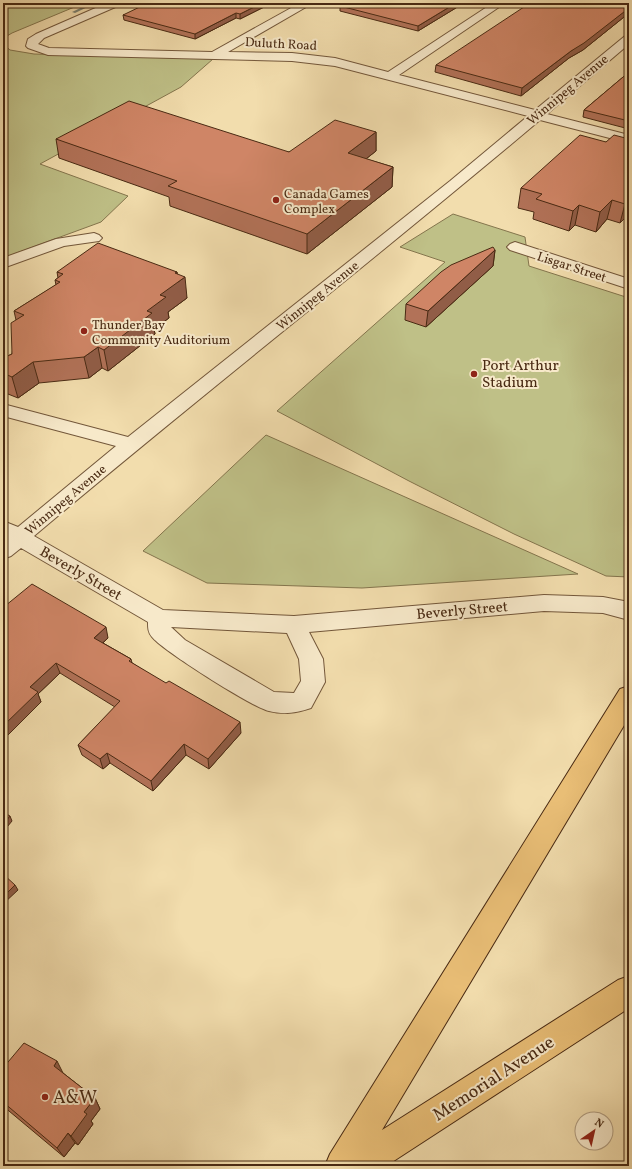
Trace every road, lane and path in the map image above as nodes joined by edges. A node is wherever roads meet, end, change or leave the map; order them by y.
1 (116, 3) edge
2 (308, 3) edge
3 (500, 3) edge
4 (629, 38) edge
5 (216, 54) junction
6 (390, 76) junction
7 (536, 115) junction
8 (629, 140) edge
9 (94, 238) dead end
10 (515, 247) dead end
11 (3, 263) edge
12 (629, 284) edge
13 (3, 410) edge
14 (131, 444) junction
15 (8, 539) edge
16 (629, 611) edge
17 (159, 618) junction
18 (294, 625) junction
19 (629, 696) edge
20 (629, 991) edge
21 (342, 1166) edge
22 (356, 1166) edge

1 - 5 street, Duluth Road
2 - 5 street
3 - 6 street
4 - 7 street, Winnipeg Avenue
5 - 6 street, Duluth Road
6 - 7 street, Duluth Road
7 - 8 street, Duluth Road
7 - 14 street, Winnipeg Avenue
9 - 11 street
10 - 12 street, Lisgar Street
13 - 14 street
14 - 15 street, Winnipeg Avenue
15 - 17 street, Beverly Street
16 - 18 street, Beverly Street
17 - 18 street, Beverly Street
17 - 18 street
19 - 21 main road
20 - 22 main road, Memorial Avenue

